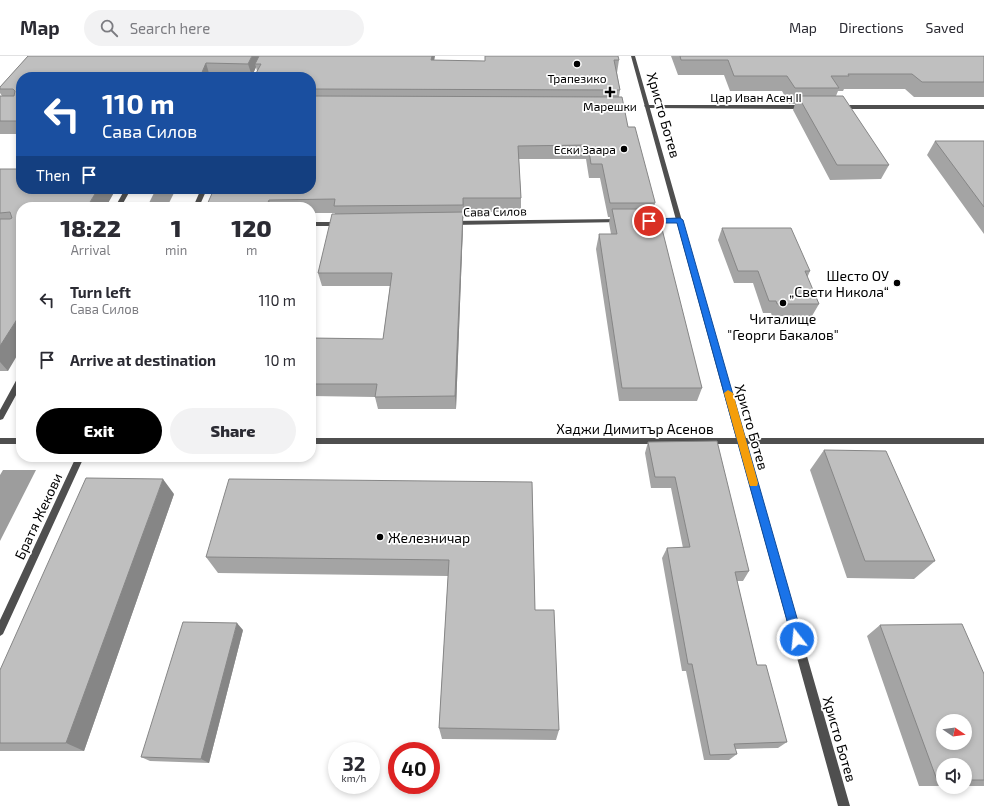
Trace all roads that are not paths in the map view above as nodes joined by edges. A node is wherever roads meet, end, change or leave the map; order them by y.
1 (633, 56) edge
2 (647, 106) junction
3 (807, 107) edge
4 (830, 107) edge
5 (984, 107) edge
6 (680, 220) junction
7 (625, 221) edge
8 (640, 221) edge
9 (444, 223) edge
10 (316, 224) edge
11 (350, 224) edge
12 (16, 388) edge
13 (0, 417) edge
14 (0, 441) edge
15 (16, 441) edge
16 (316, 441) edge
17 (742, 441) junction
18 (984, 441) edge
19 (78, 462) edge
20 (0, 631) edge
21 (844, 806) edge

1 - 2 street, Христо Ботев
2 - 3 street, Цар Иван Асен II
2 - 6 street, Христо Ботев
4 - 5 street
6 - 8 street
6 - 17 street, Христо Ботев
7 - 9 street, Сава Силов
10 - 11 street
12 - 13 street
14 - 15 street
16 - 17 street, Хаджи Димитър Асенов
17 - 18 street, Хаджи Димитър Асенов
17 - 21 street, Христо Ботев
19 - 20 street, Братя Жекови

